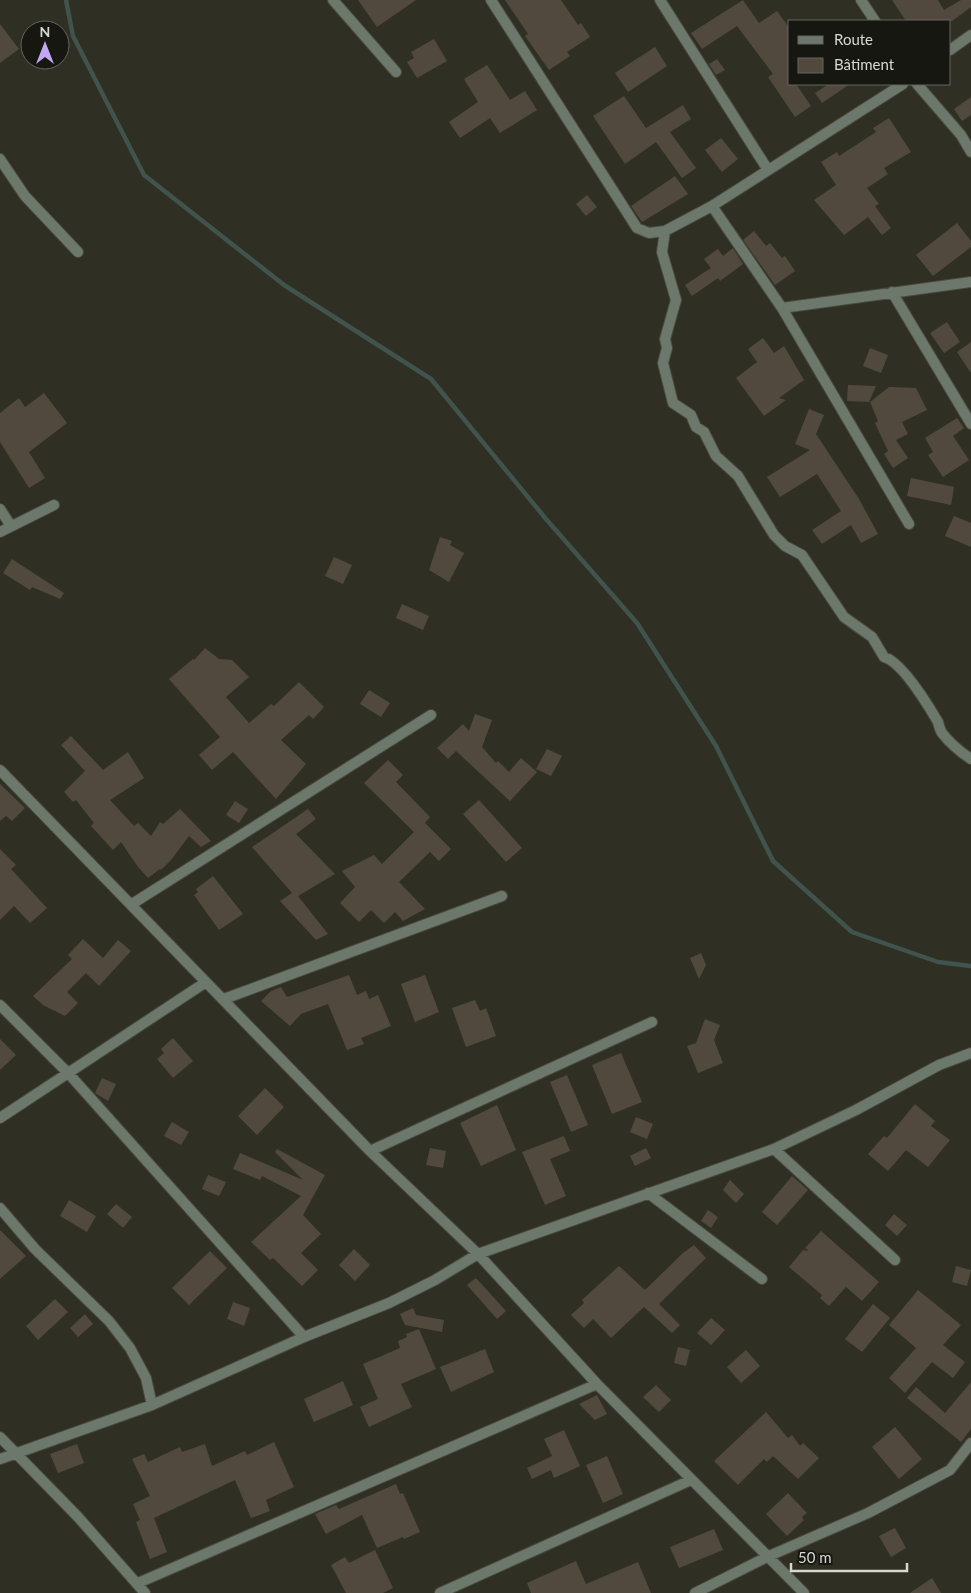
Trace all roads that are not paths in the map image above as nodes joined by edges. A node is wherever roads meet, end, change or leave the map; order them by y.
1 (333, 0) edge
2 (491, 0) edge
3 (660, 0) edge
4 (861, 0) edge
5 (874, 20) edge
6 (971, 35) edge
7 (951, 49) edge
8 (396, 72) dead end
9 (901, 85) edge
10 (918, 85) edge
11 (971, 152) edge
12 (0, 159) edge
13 (768, 170) junction
14 (712, 206) junction
15 (665, 231) junction
16 (78, 252) dead end
17 (971, 282) edge
18 (892, 292) junction
19 (782, 308) junction
20 (971, 424) edge
21 (54, 505) dead end
22 (0, 509) edge
23 (909, 524) dead end
24 (11, 526) junction
25 (0, 532) edge
26 (431, 715) dead end
27 (971, 759) edge
28 (0, 770) edge
29 (502, 896) dead end
30 (132, 904) junction
31 (206, 982) junction
32 (224, 999) junction
33 (0, 1005) edge
34 (652, 1022) dead end
35 (971, 1053) edge
36 (69, 1074) junction
37 (0, 1118) edge
38 (774, 1149) junction
39 (370, 1151) junction
40 (648, 1193) junction
41 (0, 1208) edge
42 (478, 1254) junction
43 (895, 1260) dead end
44 (762, 1279) dead end
45 (304, 1337) junction
46 (597, 1384) junction
47 (152, 1405) junction
48 (0, 1437) edge
49 (971, 1443) edge
50 (14, 1453) junction
51 (0, 1459) edge
52 (691, 1480) junction
53 (769, 1556) junction
54 (138, 1582) junction
55 (145, 1593) edge
56 (440, 1593) edge
57 (695, 1593) edge
58 (804, 1593) edge

1 - 8 street
2 - 15 street
3 - 13 street
4 - 5 street
6 - 7 street
9 - 13 street
10 - 11 street
12 - 16 street
13 - 14 street
14 - 15 street
14 - 19 street
15 - 27 street
17 - 18 street
18 - 19 street
18 - 20 street
19 - 23 street
21 - 24 street
22 - 24 street
24 - 25 street
26 - 30 street
28 - 30 street
29 - 32 street
30 - 31 street
31 - 32 street
31 - 36 street
32 - 39 street
33 - 36 street
34 - 39 street
35 - 38 street
36 - 37 street
36 - 45 street
38 - 40 street
38 - 43 street
39 - 42 street
40 - 42 street
40 - 44 street
41 - 47 street
42 - 45 street
42 - 46 street
45 - 47 street
46 - 52 street
46 - 54 street
47 - 50 street
48 - 50 street
49 - 53 street
50 - 51 street
50 - 54 street
52 - 53 street
52 - 56 street
53 - 57 street
53 - 58 street
54 - 55 street

